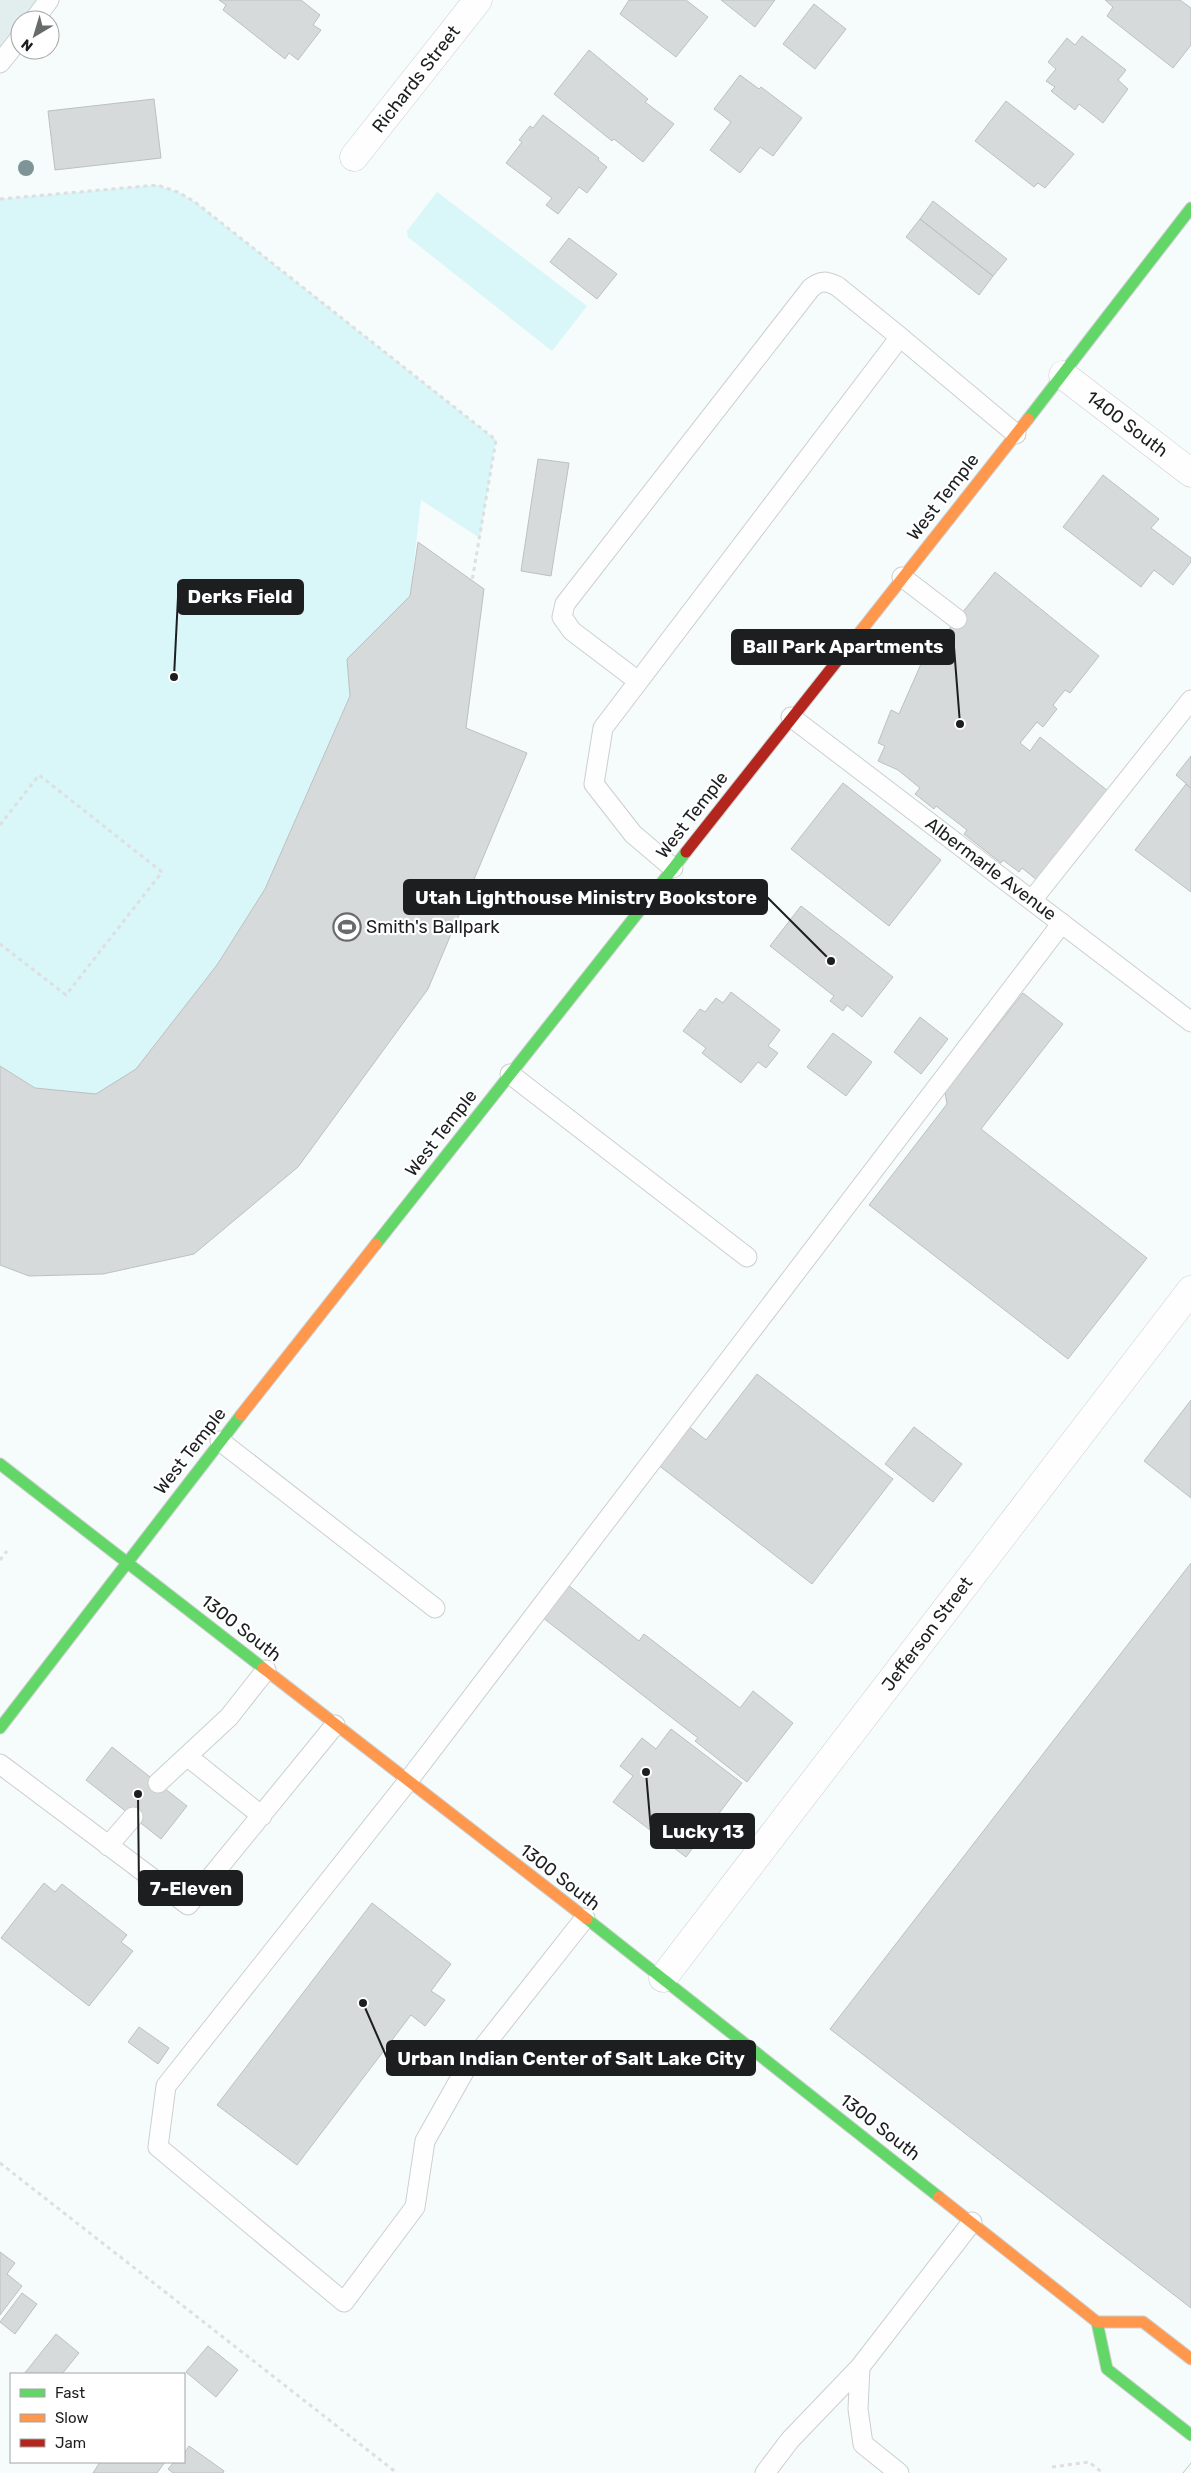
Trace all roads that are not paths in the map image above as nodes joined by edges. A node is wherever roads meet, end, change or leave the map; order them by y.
1 (478, 0) edge
2 (10, 50) edge
3 (0, 63) edge
4 (354, 157) dead end
5 (1191, 208) edge
6 (900, 337) junction
7 (1063, 375) junction
8 (1016, 434) junction
9 (1191, 473) edge
10 (902, 577) junction
11 (957, 619) dead end
12 (638, 681) junction
13 (1191, 700) edge
14 (791, 717) junction
15 (673, 868) junction
16 (1032, 900) junction
17 (1062, 923) junction
18 (1191, 1022) edge
19 (510, 1074) junction
20 (747, 1257) dead end
21 (1191, 1290) edge
22 (220, 1441) junction
23 (0, 1464) edge
24 (128, 1561) junction
25 (435, 1608) dead end
26 (266, 1670) junction
27 (336, 1725) junction
28 (0, 1728) edge
29 (187, 1756) junction
30 (0, 1764) edge
31 (408, 1781) junction
32 (158, 1783) dead end
33 (262, 1816) junction
34 (133, 1817) dead end
35 (108, 1846) junction
36 (585, 1918) junction
37 (663, 1978) junction
38 (972, 2222) junction
39 (1097, 2322) junction
40 (1191, 2359) edge
41 (860, 2367) junction
42 (1191, 2435) edge
43 (765, 2473) edge
44 (898, 2473) edge

1 - 4 street, Richards Street
2 - 3 lane
5 - 7 street, West Temple
6 - 8 lane
6 - 12 lane
6 - 12 lane
7 - 8 street, West Temple
7 - 9 street, 1400 South
8 - 10 street, West Temple
10 - 11 lane
10 - 14 street, West Temple
12 - 15 lane
13 - 16 lane
14 - 15 street, West Temple
14 - 16 lane, Albermarle Avenue
15 - 19 street, West Temple
16 - 17 lane, Albermarle Avenue
17 - 18 lane, Albermarle Avenue
17 - 31 lane
19 - 20 lane
19 - 22 street, West Temple
21 - 37 street, Jefferson Street
22 - 24 street, West Temple
22 - 25 lane
23 - 24 street, 1300 South
24 - 26 street, 1300 South
24 - 28 street, West Temple
26 - 27 street, 1300 South
26 - 29 lane
27 - 31 street, 1300 South
27 - 33 lane
29 - 32 lane
29 - 33 lane
30 - 35 lane
31 - 36 street, 1300 South
31 - 36 lane
33 - 35 lane
34 - 35 lane
36 - 37 street, 1300 South
37 - 38 street, 1300 South
38 - 39 street, 1300 South
38 - 41 lane
39 - 40 street
39 - 42 street
41 - 43 lane
41 - 44 lane

